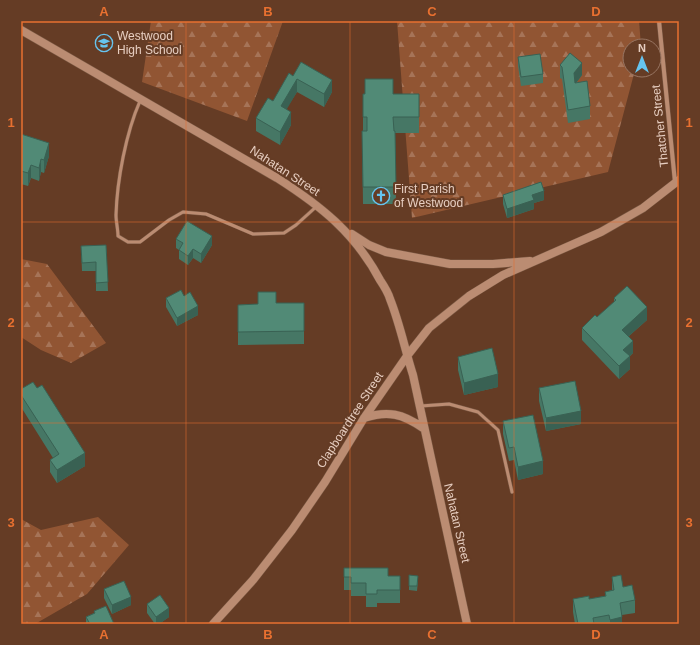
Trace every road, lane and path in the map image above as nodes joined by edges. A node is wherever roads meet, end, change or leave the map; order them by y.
1 (659, 21) edge
2 (21, 30) edge
3 (141, 99) junction
4 (677, 181) edge
5 (317, 206) junction
6 (344, 230) junction
7 (536, 260) junction
8 (407, 356) junction
9 (419, 406) junction
10 (364, 418) junction
11 (423, 428) junction
12 (512, 492) dead end
13 (213, 624) edge
14 (467, 624) edge

1 - 4 street, Thatcher Street
2 - 3 main road, Nahatan Street
3 - 5 main road, Nahatan Street
3 - 5 lane
4 - 7 main road, Clapboardtree Street
5 - 6 main road, Nahatan Street
6 - 7 main road, Clapboardtree Street
6 - 8 main road, Nahatan Street
7 - 8 main road, Clapboardtree Street
8 - 9 main road, Nahatan Street
8 - 10 main road, Clapboardtree Street
9 - 11 main road, Nahatan Street
9 - 12 lane
10 - 11 main road
10 - 13 main road, Clapboardtree Street
11 - 14 main road, Nahatan Street

